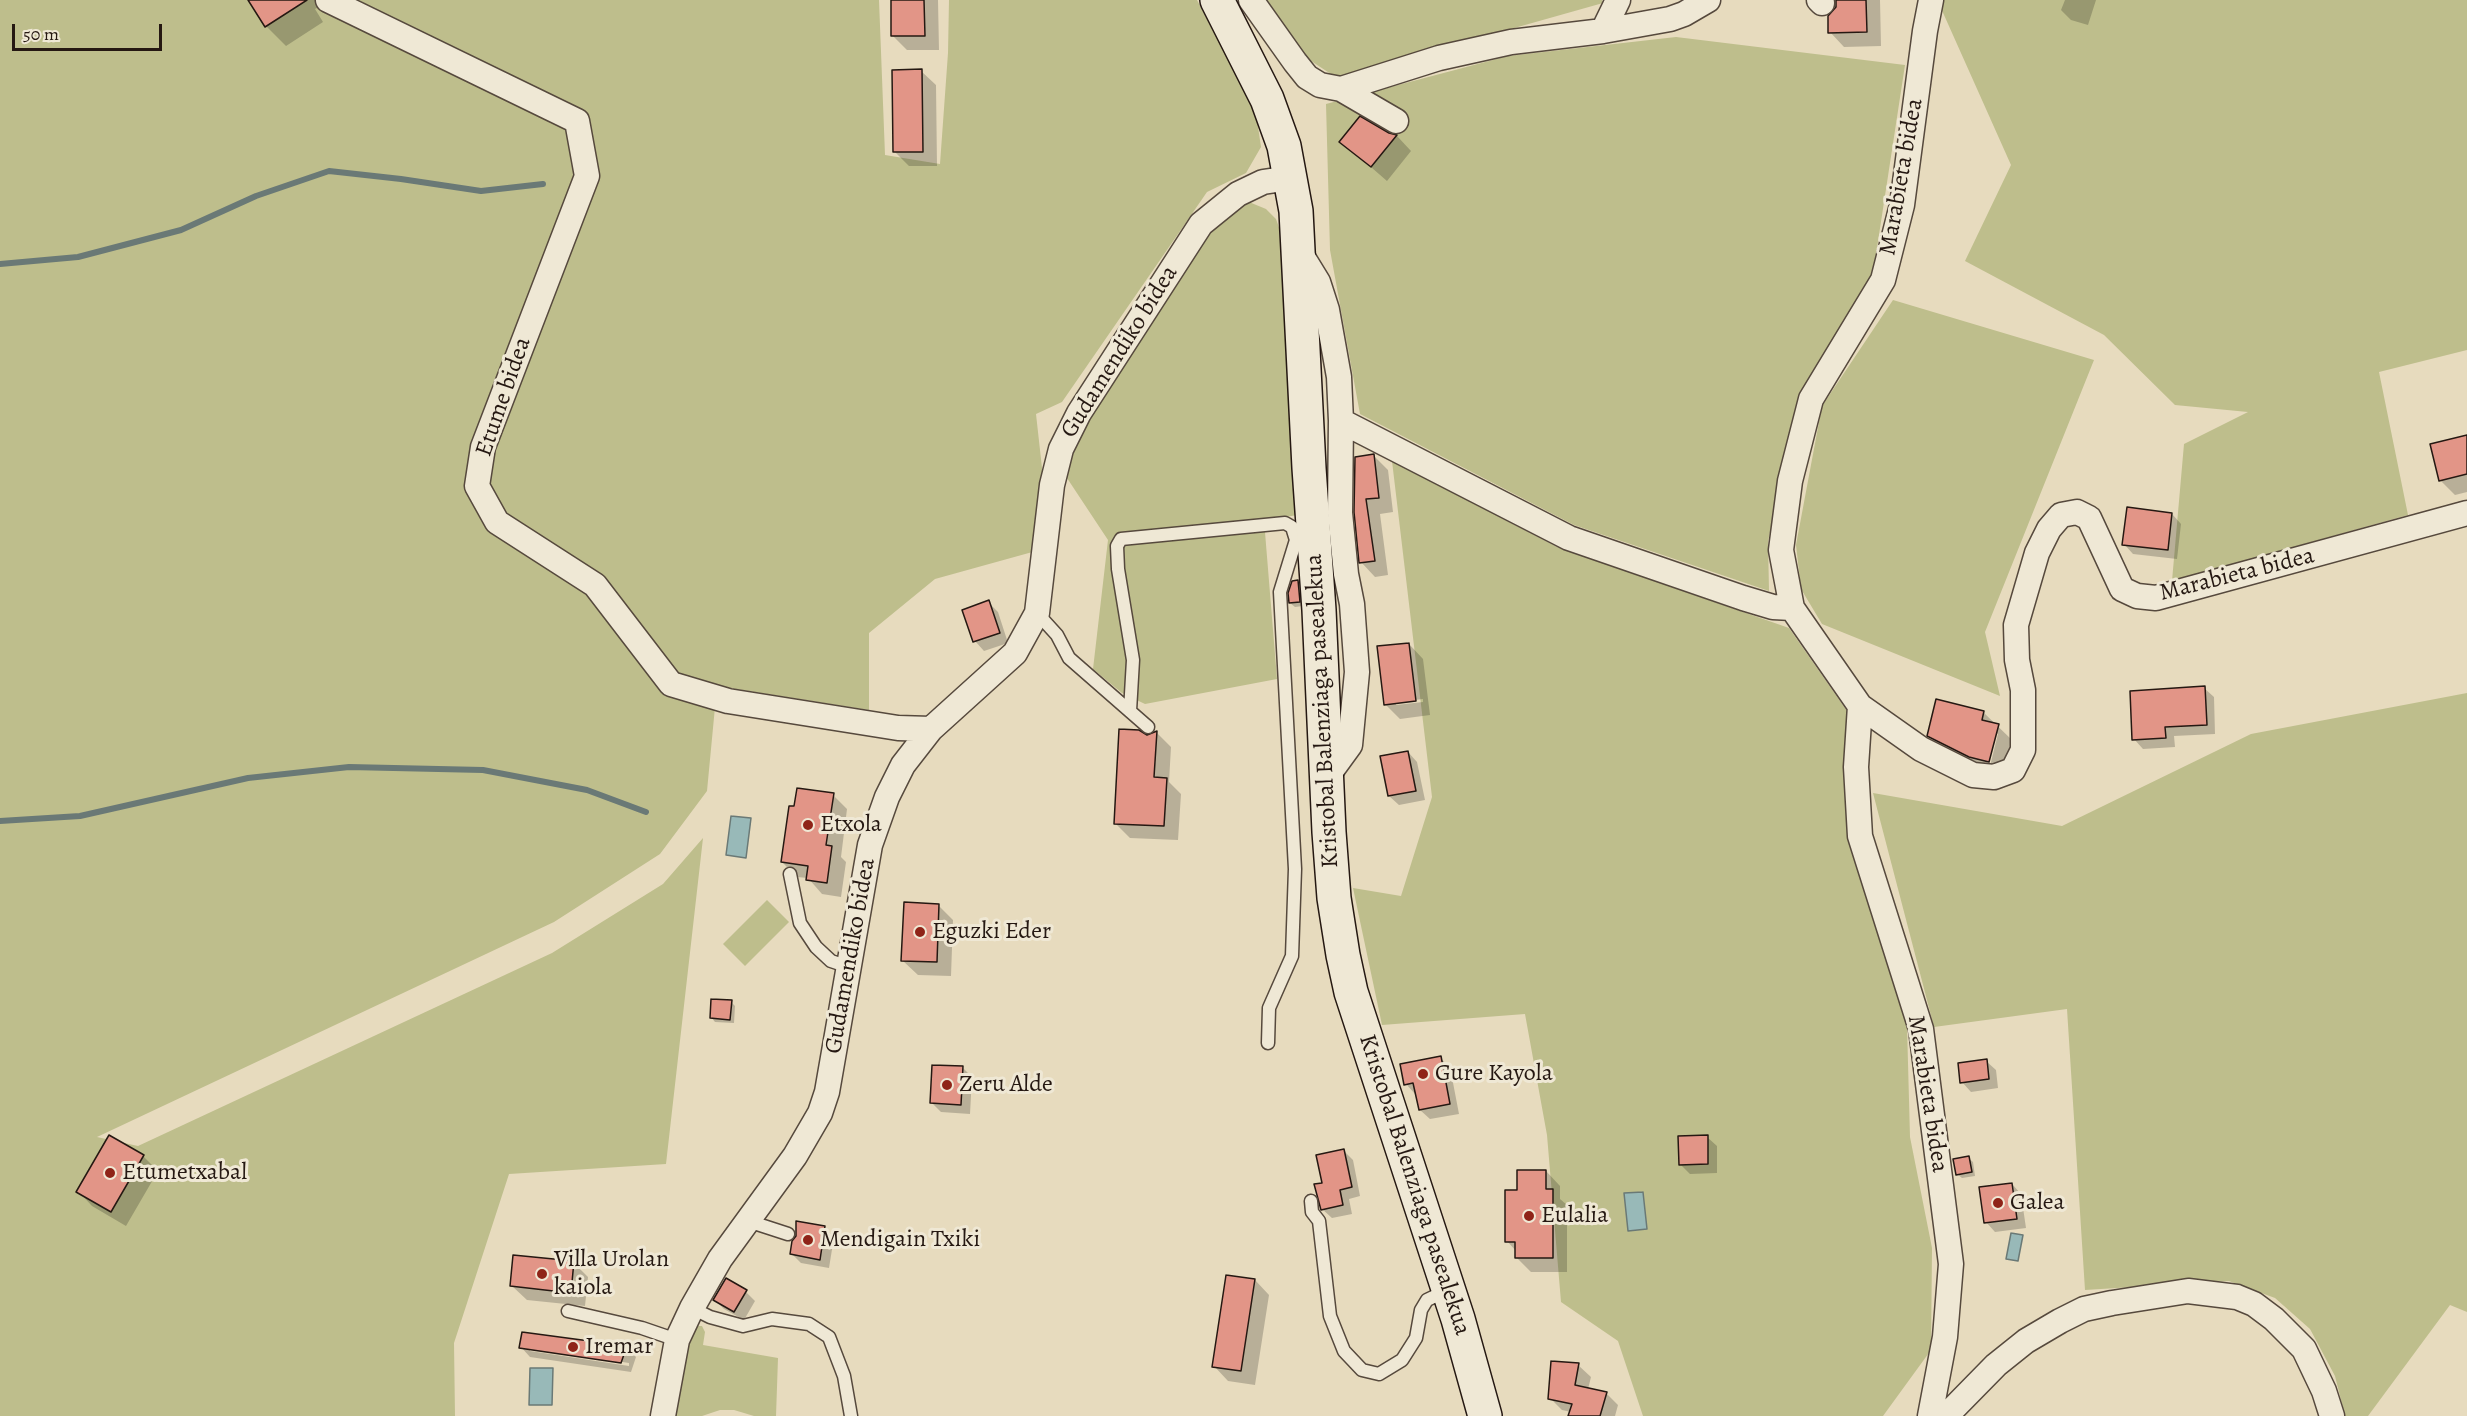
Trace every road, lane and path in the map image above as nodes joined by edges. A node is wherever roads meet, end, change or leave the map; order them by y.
1 (328, 0) edge
2 (1217, 0) edge
3 (1251, 0) edge
4 (1617, 0) edge
5 (1708, 0) edge
6 (1931, 0) edge
7 (1603, 31) junction
8 (1341, 89) junction
9 (1396, 121) dead end
10 (1290, 178) junction
11 (1298, 249) junction
12 (1341, 421) junction
13 (2467, 513) edge
14 (1792, 608) junction
15 (1037, 613) junction
16 (1860, 706) junction
17 (1130, 711) junction
18 (1148, 727) dead end
19 (932, 729) junction
20 (1326, 778) junction
21 (790, 874) dead end
22 (849, 968) junction
23 (1268, 1043) dead end
24 (1311, 1201) dead end
25 (748, 1221) junction
26 (788, 1234) dead end
27 (1449, 1289) junction
28 (692, 1308) junction
29 (568, 1311) dead end
30 (677, 1340) junction
31 (663, 1416) edge
32 (851, 1416) edge
33 (1485, 1416) edge
34 (1930, 1416) edge
35 (1947, 1416) edge
36 (2332, 1416) edge

1 - 19 street, Etume bidea
2 - 10 street, Kristobal Balenziaga pasealekua
3 - 8 street
4 - 7 street
5 - 7 street
6 - 14 street, Marabieta bidea
7 - 8 street
8 - 9 street
10 - 11 street, Kristobal Balenziaga pasealekua
10 - 15 street, Gudamendiko bidea
11 - 12 street
11 - 20 street, Kristobal Balenziaga pasealekua
12 - 14 street
12 - 20 street
13 - 16 street, Marabieta bidea
14 - 16 street, Marabieta bidea
15 - 17 lane
15 - 19 street, Gudamendiko bidea
16 - 34 street, Marabieta bidea
17 - 18 lane
17 - 23 lane
19 - 22 street, Gudamendiko bidea
20 - 27 street, Kristobal Balenziaga pasealekua
21 - 22 lane
22 - 25 street, Gudamendiko bidea
24 - 27 lane
25 - 26 lane
25 - 28 street, Gudamendiko bidea
27 - 33 street, Kristobal Balenziaga pasealekua
28 - 30 street, Gudamendiko bidea
28 - 32 lane
29 - 30 lane
30 - 31 street, Gudamendiko bidea
35 - 36 street

